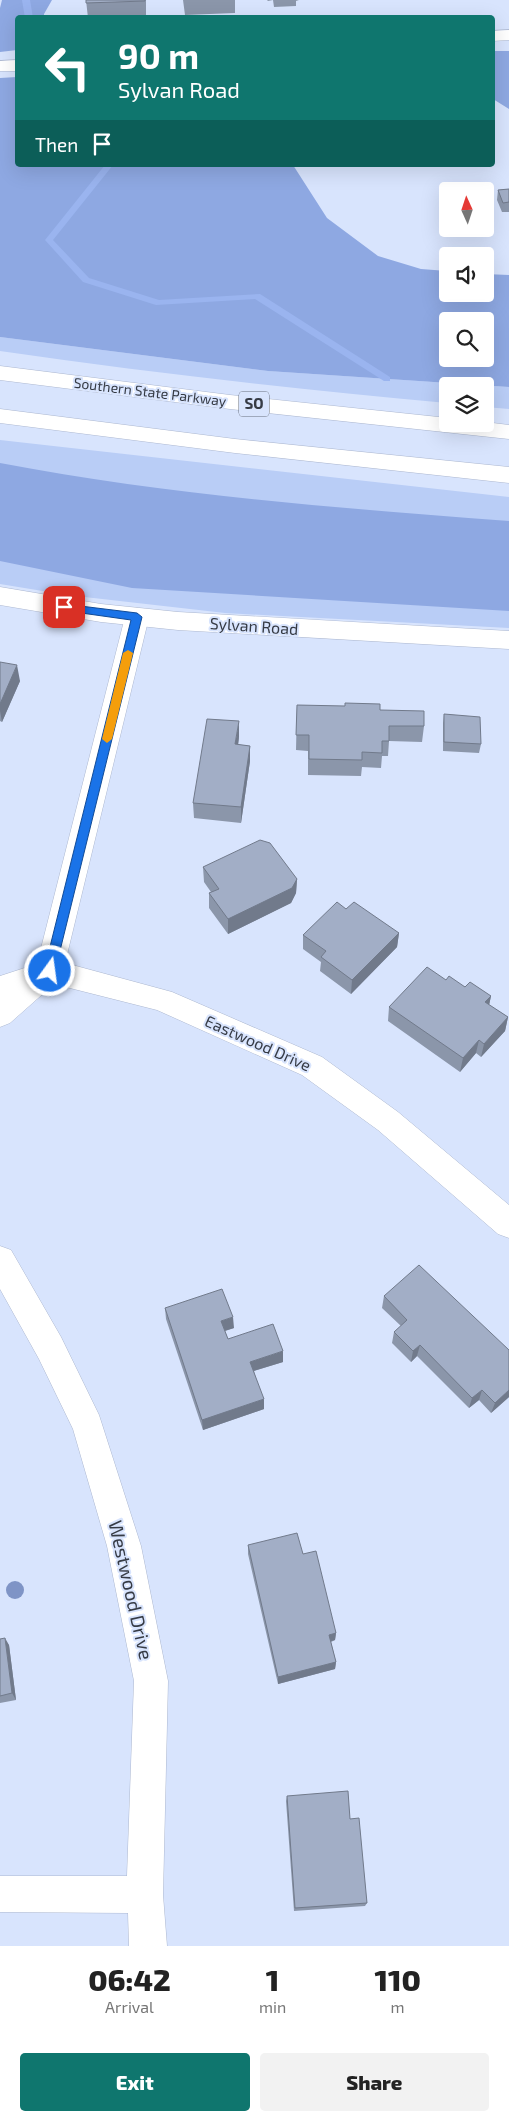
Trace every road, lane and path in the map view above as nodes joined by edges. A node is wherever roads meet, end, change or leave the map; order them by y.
1 (495, 36) edge
2 (509, 36) edge
3 (15, 64) edge
4 (0, 66) edge
5 (0, 373) edge
6 (0, 416) edge
7 (509, 432) edge
8 (509, 475) edge
9 (0, 596) edge
10 (137, 617) junction
11 (509, 640) edge
12 (50, 971) junction
13 (0, 988) edge
14 (0, 1015) edge
15 (509, 1224) edge
16 (0, 1260) edge
17 (0, 1894) edge
18 (145, 1895) junction
19 (148, 1946) edge

1 - 2 main road
3 - 4 main road
5 - 7 main road, Southern State Parkway / SO
6 - 8 main road
9 - 10 main road, Sylvan Road
10 - 11 main road, Sylvan Road
10 - 12 main road
12 - 13 main road
12 - 14 main road
12 - 15 main road, Eastwood Drive
16 - 18 main road, Westwood Drive
17 - 18 main road
18 - 19 main road, Westwood Drive

